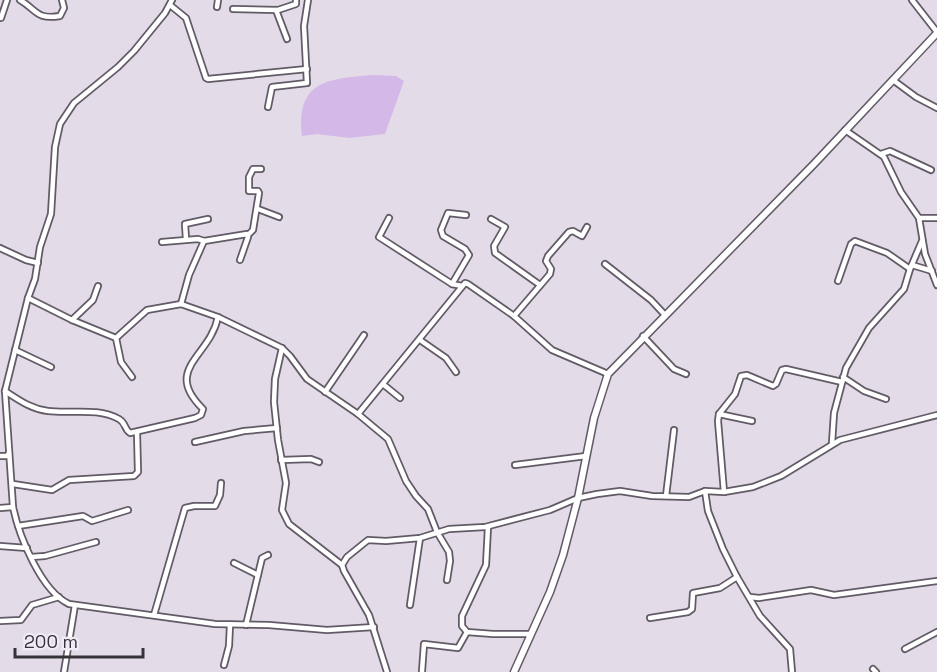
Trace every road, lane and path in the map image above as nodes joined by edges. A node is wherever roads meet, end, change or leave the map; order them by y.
1 (7, 0) edge
2 (20, 0) edge
3 (62, 0) edge
4 (218, 0) edge
5 (296, 0) edge
6 (308, 0) edge
7 (912, 0) edge
8 (171, 3) edge
9 (217, 7) dead end
10 (233, 9) dead end
11 (276, 10) junction
12 (1, 18) edge
13 (937, 32) edge
14 (287, 39) dead end
15 (307, 69) junction
16 (893, 80) junction
17 (268, 107) dead end
18 (937, 108) edge
19 (845, 130) junction
20 (881, 154) junction
21 (261, 169) dead end
22 (931, 170) dead end
23 (258, 209) junction
24 (466, 215) dead end
25 (279, 217) dead end
26 (390, 218) dead end
27 (919, 218) junction
28 (937, 218) edge
29 (208, 219) dead end
30 (491, 219) dead end
31 (587, 227) dead end
32 (248, 235) junction
33 (186, 239) junction
34 (922, 240) junction
35 (204, 241) junction
36 (162, 242) dead end
37 (0, 248) edge
38 (240, 260) dead end
39 (38, 262) junction
40 (605, 264) dead end
41 (911, 267) junction
42 (932, 271) junction
43 (838, 281) dead end
44 (452, 284) junction
45 (540, 285) junction
46 (937, 285) edge
47 (98, 286) dead end
48 (462, 286) junction
49 (28, 298) junction
50 (181, 304) junction
51 (665, 315) junction
52 (514, 316) junction
53 (218, 317) junction
54 (72, 320) junction
55 (364, 335) dead end
56 (643, 336) junction
57 (116, 338) junction
58 (420, 340) junction
59 (282, 348) junction
60 (15, 350) junction
61 (51, 367) dead end
62 (456, 372) dead end
63 (608, 374) junction
64 (686, 374) dead end
65 (132, 377) dead end
66 (842, 380) junction
67 (384, 385) junction
68 (5, 391) junction
69 (325, 392) junction
70 (400, 398) dead end
71 (886, 399) dead end
72 (358, 414) junction
73 (719, 414) junction
74 (937, 416) edge
75 (752, 421) dead end
76 (277, 428) junction
77 (674, 430) dead end
78 (137, 432) junction
79 (195, 442) dead end
80 (832, 443) junction
81 (9, 453) junction
82 (0, 456) edge
83 (586, 456) junction
84 (281, 460) junction
85 (320, 462) dead end
86 (515, 465) dead end
87 (221, 483) dead end
88 (13, 484) junction
89 (705, 491) junction
90 (724, 492) junction
91 (666, 496) junction
92 (578, 498) junction
93 (13, 507) junction
94 (0, 508) edge
95 (128, 510) dead end
96 (18, 526) junction
97 (488, 527) junction
98 (437, 532) junction
99 (420, 538) junction
100 (96, 542) dead end
101 (0, 546) edge
102 (27, 548) junction
103 (268, 555) dead end
104 (31, 557) junction
105 (234, 562) dead end
106 (342, 565) junction
107 (258, 575) junction
108 (737, 578) junction
109 (447, 580) dead end
110 (937, 581) edge
111 (59, 597) junction
112 (750, 597) junction
113 (410, 604) dead end
114 (75, 605) junction
115 (154, 615) junction
116 (650, 618) dead end
117 (0, 621) edge
118 (246, 625) junction
119 (230, 626) junction
120 (374, 627) junction
121 (467, 632) junction
122 (937, 632) edge
123 (531, 634) junction
124 (905, 649) dead end
125 (224, 665) dead end
126 (422, 671) edge
127 (64, 672) edge
128 (387, 672) edge
129 (514, 672) edge
130 (792, 672) edge

1 - 12 street
2 - 3 street
4 - 9 street
5 - 11 street
6 - 15 street
7 - 13 street
8 - 15 street
8 - 39 street
10 - 11 street
11 - 14 street
13 - 16 street
15 - 17 street
16 - 18 street
16 - 19 street
19 - 20 street
19 - 51 street
20 - 22 street
20 - 27 street
21 - 23 street
23 - 25 street
23 - 32 street
24 - 44 street
26 - 44 street
27 - 28 street
27 - 34 street
29 - 33 street
30 - 45 street
31 - 45 street
32 - 35 street
32 - 38 street
33 - 35 street
33 - 36 street
34 - 41 street
34 - 42 street
35 - 50 street
37 - 39 street
39 - 49 street
40 - 51 street
41 - 42 street
41 - 43 street
41 - 66 street
42 - 46 street
44 - 48 street
45 - 52 street
47 - 54 street
48 - 52 street
48 - 58 street
49 - 54 street
49 - 60 street
50 - 53 street
50 - 57 street
51 - 56 street
52 - 63 street
53 - 59 street
53 - 78 street
54 - 57 street
55 - 69 street
56 - 63 street
56 - 64 street
57 - 65 street
58 - 62 street
58 - 67 street
59 - 69 street
59 - 76 street
60 - 61 street
60 - 68 street
63 - 83 street
66 - 71 street
66 - 73 street
66 - 80 street
67 - 70 street
67 - 72 street
68 - 78 street
68 - 81 street
69 - 72 street
72 - 98 street
73 - 75 street
73 - 90 street
74 - 80 street
76 - 79 street
76 - 84 street
77 - 91 street
78 - 88 street
80 - 90 street
81 - 82 street
81 - 88 street
83 - 86 street
83 - 92 street
84 - 85 street
84 - 106 street
87 - 115 street
88 - 93 street
89 - 90 street
89 - 91 street
89 - 108 street
91 - 92 street
92 - 97 street
92 - 123 street
93 - 94 street
93 - 96 street
95 - 96 street
96 - 102 street
97 - 98 street
97 - 121 street
98 - 99 street
98 - 109 street
99 - 106 street
99 - 113 street
100 - 104 street
101 - 102 street
102 - 104 street
103 - 107 street
104 - 111 street
105 - 107 street
106 - 120 street
107 - 118 street
108 - 112 street
108 - 116 street
110 - 112 street
111 - 114 street
111 - 117 street
112 - 130 street
114 - 115 street
114 - 127 street
115 - 119 street
118 - 119 street
118 - 120 street
119 - 125 street
120 - 128 street
121 - 123 street
121 - 126 street
122 - 124 street
123 - 129 street

